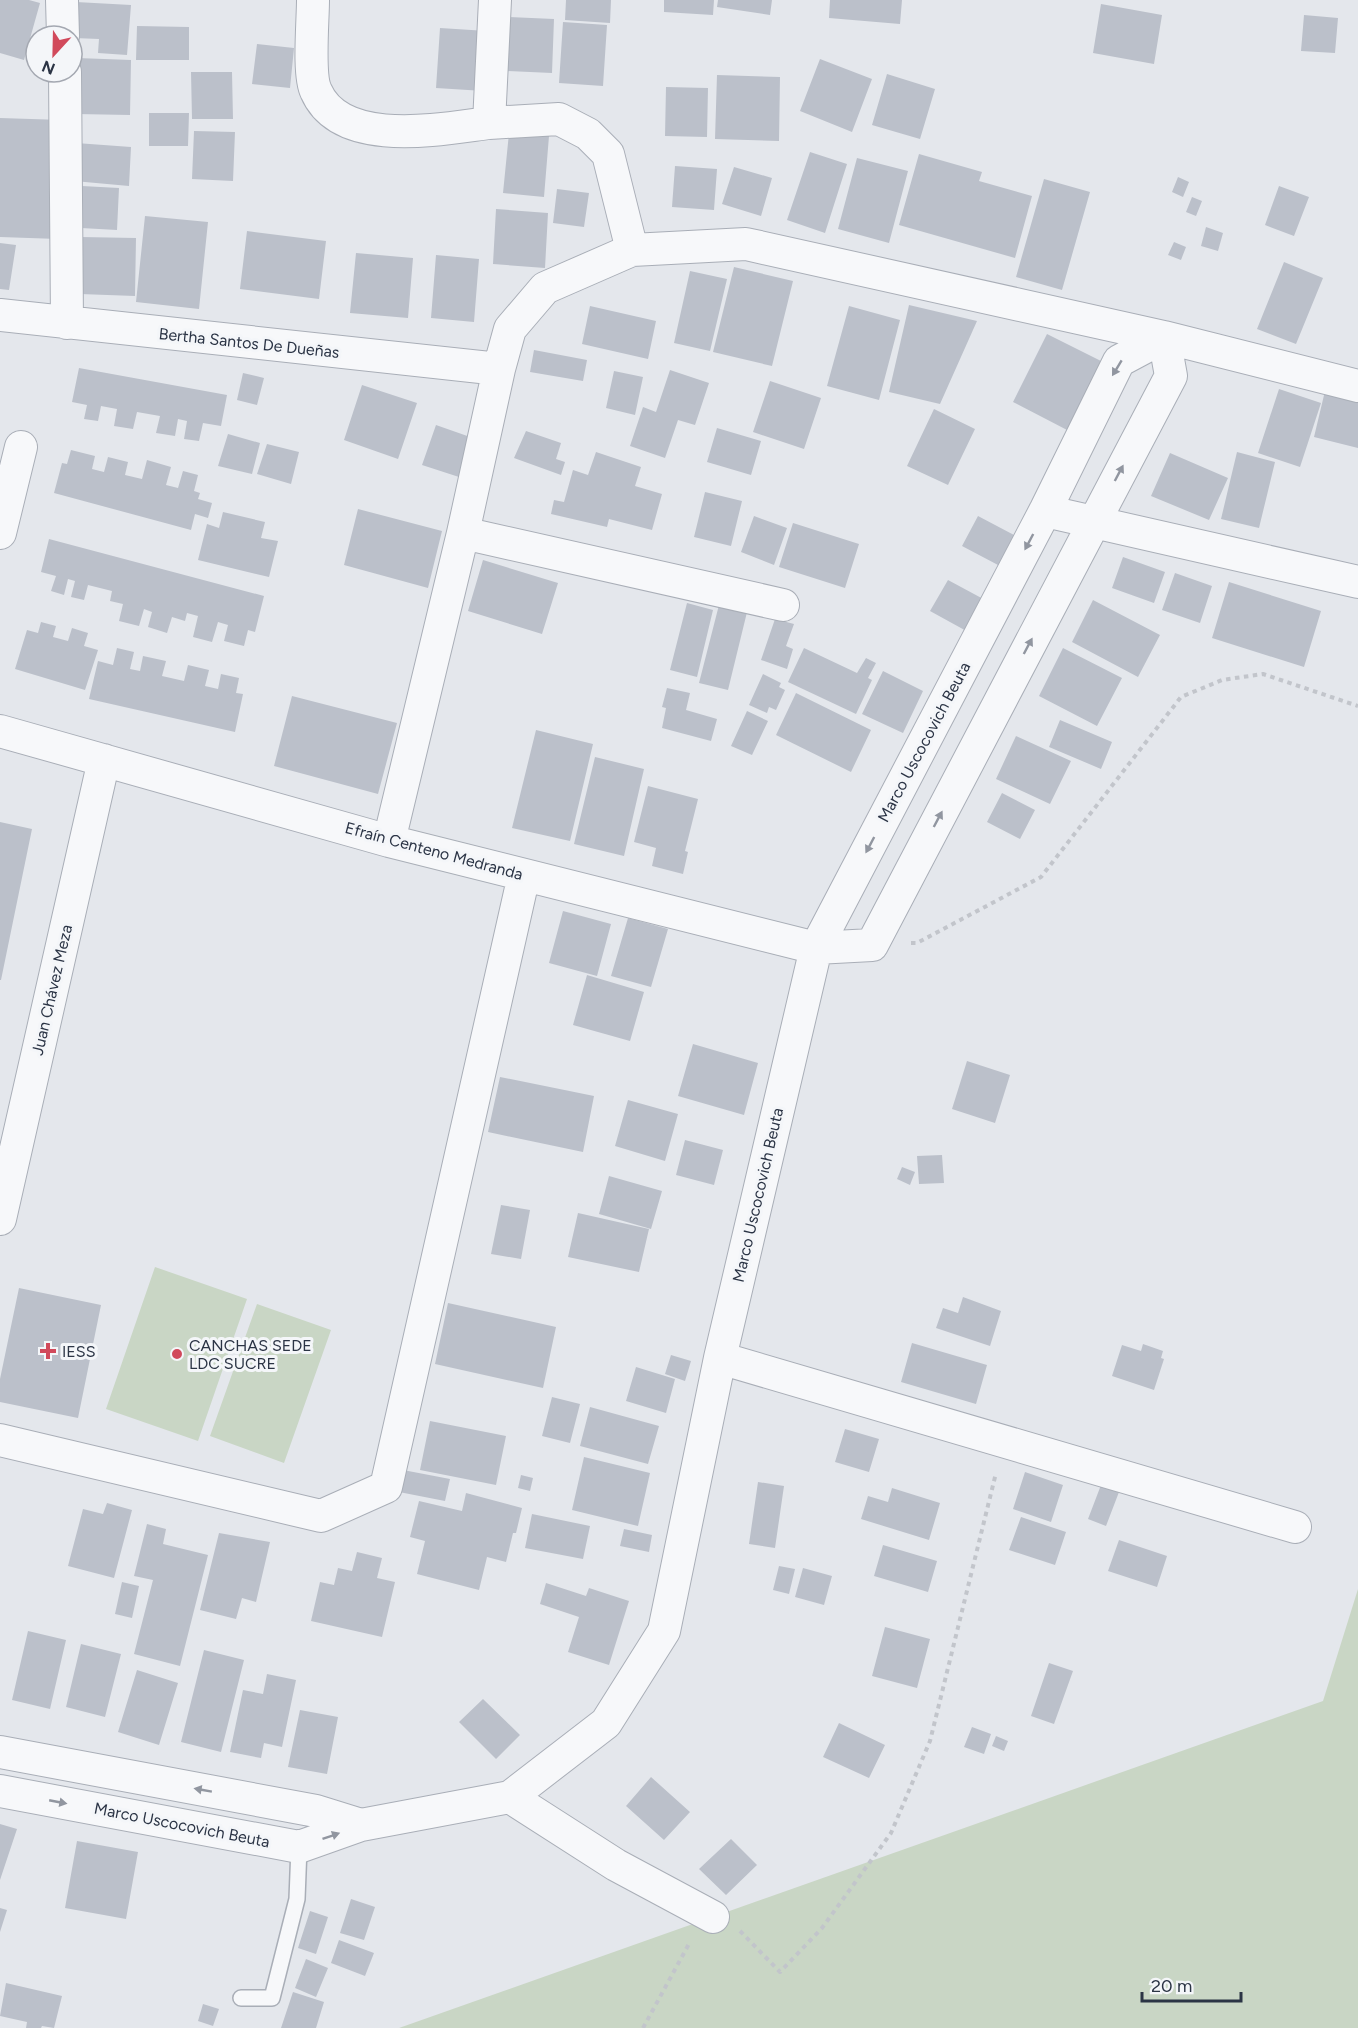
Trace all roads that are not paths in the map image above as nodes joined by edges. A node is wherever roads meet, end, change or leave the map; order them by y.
1 (62, 0) edge
2 (313, 0) edge
3 (495, 0) edge
4 (63, 24) edge
5 (65, 84) edge
6 (489, 123) junction
7 (632, 250) junction
8 (0, 315) edge
9 (67, 323) junction
10 (1164, 337) junction
11 (499, 369) junction
12 (1358, 386) edge
13 (21, 447) dead end
14 (1045, 511) junction
15 (1093, 522) junction
16 (1, 528) edge
17 (463, 533) junction
18 (1358, 582) edge
19 (783, 605) dead end
20 (0, 731) edge
21 (104, 760) junction
22 (389, 841) junction
23 (524, 875) junction
24 (816, 948) junction
25 (0, 1219) edge
26 (720, 1358) junction
27 (0, 1440) edge
28 (1295, 1527) dead end
29 (0, 1752) edge
30 (0, 1791) edge
31 (510, 1797) junction
32 (361, 1825) junction
33 (299, 1847) junction
34 (713, 1917) road end
35 (241, 1998) dead end

1 - 4 street
2 - 6 street
3 - 6 street
5 - 9 street
6 - 7 street
7 - 10 street
7 - 11 street
8 - 9 street, Bertha Santos De Dueñas
9 - 11 street, Bertha Santos De Dueñas
10 - 12 street
10 -> 14 street, Marco Uscocovich Beuta
15 -> 10 street
11 - 17 street
13 - 16 street
14 - 15 street
14 -> 24 street, Marco Uscocovich Beuta
15 - 18 street
24 -> 15 street, Efraín Centeno Medranda
17 - 19 street
17 - 22 street
20 - 21 street, Efraín Centeno Medranda
21 - 22 street, Efraín Centeno Medranda
21 - 25 street, Juan Chávez Meza
22 - 23 street, Efraín Centeno Medranda
23 - 24 street, Efraín Centeno Medranda
23 - 27 street
24 - 26 street, Marco Uscocovich Beuta
26 - 28 street
26 - 31 street, Marco Uscocovich Beuta
32 -> 29 street, Marco Uscocovich Beuta
30 -> 33 street, Marco Uscocovich Beuta
31 - 32 street, Marco Uscocovich Beuta
31 - 34 street
33 -> 32 street, Marco Uscocovich Beuta
33 - 35 lane

